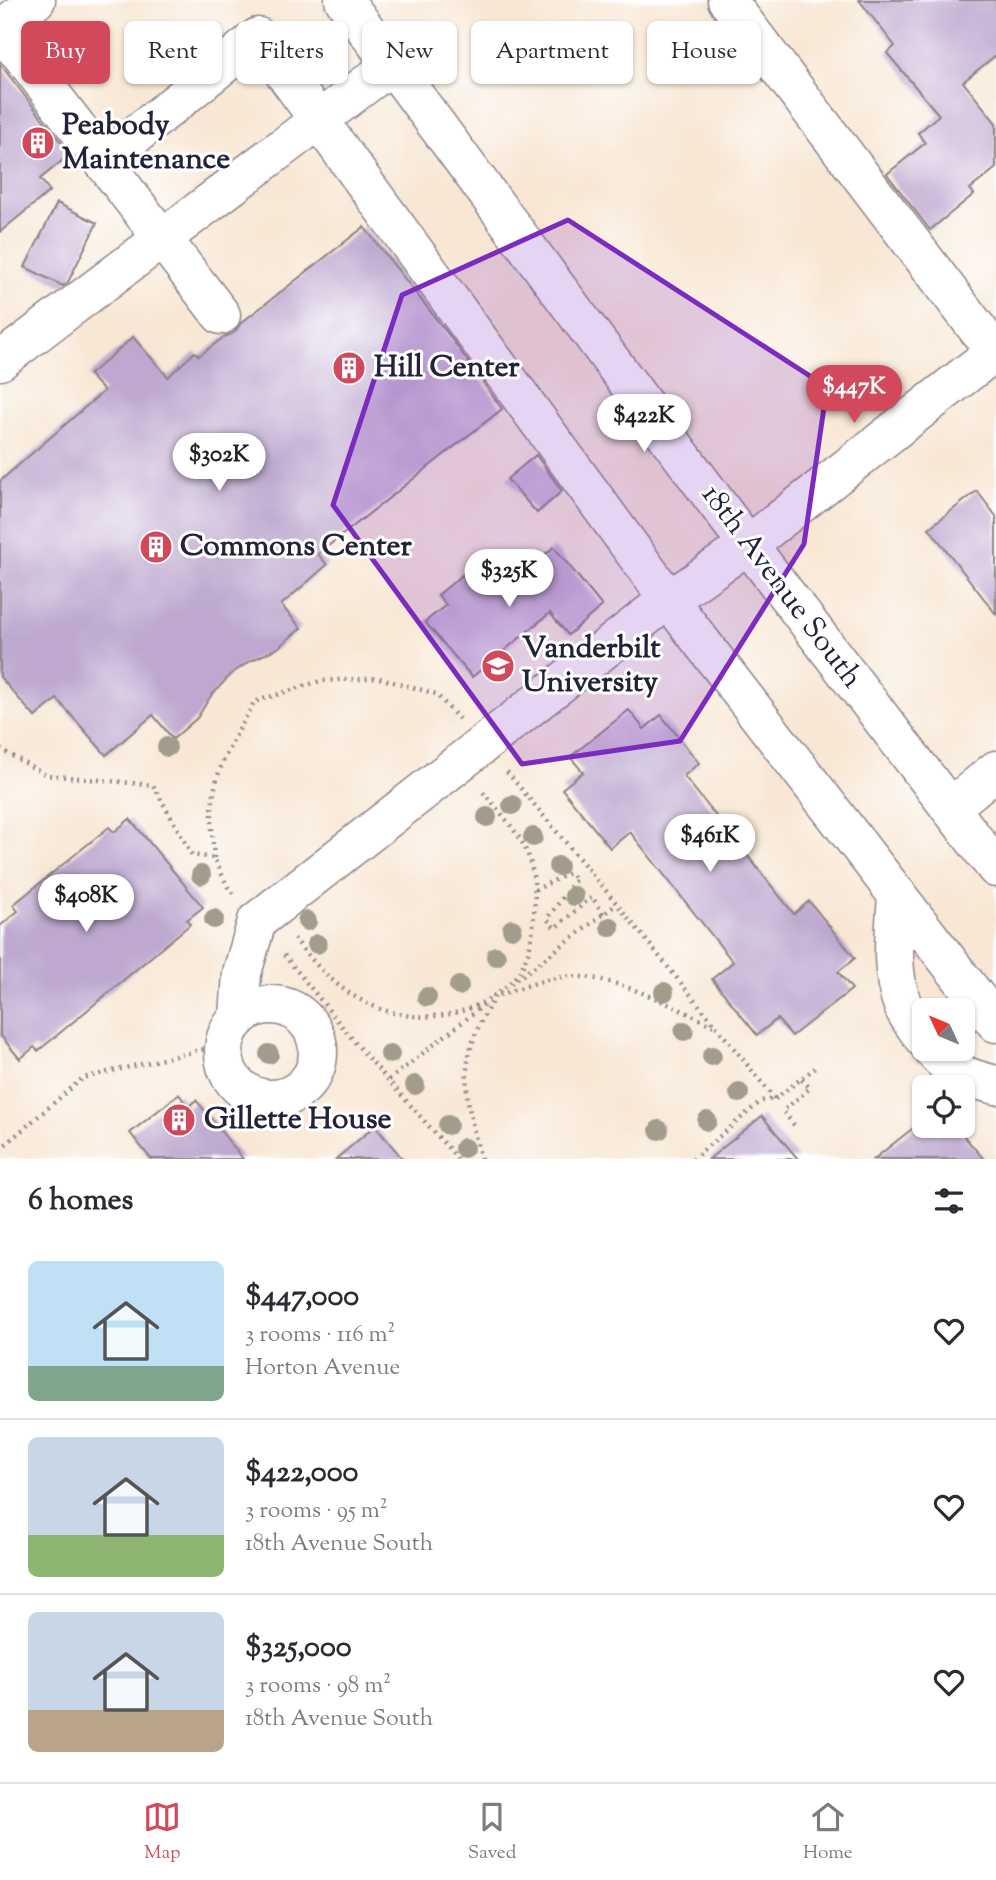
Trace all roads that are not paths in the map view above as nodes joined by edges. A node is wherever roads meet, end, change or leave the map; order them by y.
1 (36, 0) edge
2 (344, 0) edge
3 (727, 0) edge
4 (362, 24) edge
5 (0, 32) edge
6 (366, 84) edge
7 (408, 84) edge
8 (318, 120) junction
9 (103, 161) junction
10 (161, 237) junction
11 (221, 315) dead end
12 (995, 351) edge
13 (0, 361) edge
14 (748, 545) junction
15 (669, 600) junction
16 (996, 770) edge
17 (950, 808) junction
18 (996, 868) edge
19 (897, 894) junction
20 (912, 1020) edge
21 (996, 1023) edge
22 (232, 1031) road end
23 (944, 1061) edge
24 (996, 1085) edge

1 - 5 street
2 - 4 street, 18th Avenue South
3 - 12 street
5 - 9 street
6 - 8 street
7 - 14 street, 18th Avenue South
8 - 9 street
8 - 10 street
8 - 15 street
9 - 10 street
10 - 11 street
10 - 13 street
12 - 14 street
14 - 15 street
14 - 17 street, 18th Avenue South
15 - 19 street
15 - 22 street
16 - 17 street
17 - 18 street, 18th Avenue South
19 - 20 street
19 - 21 street
23 - 24 street

